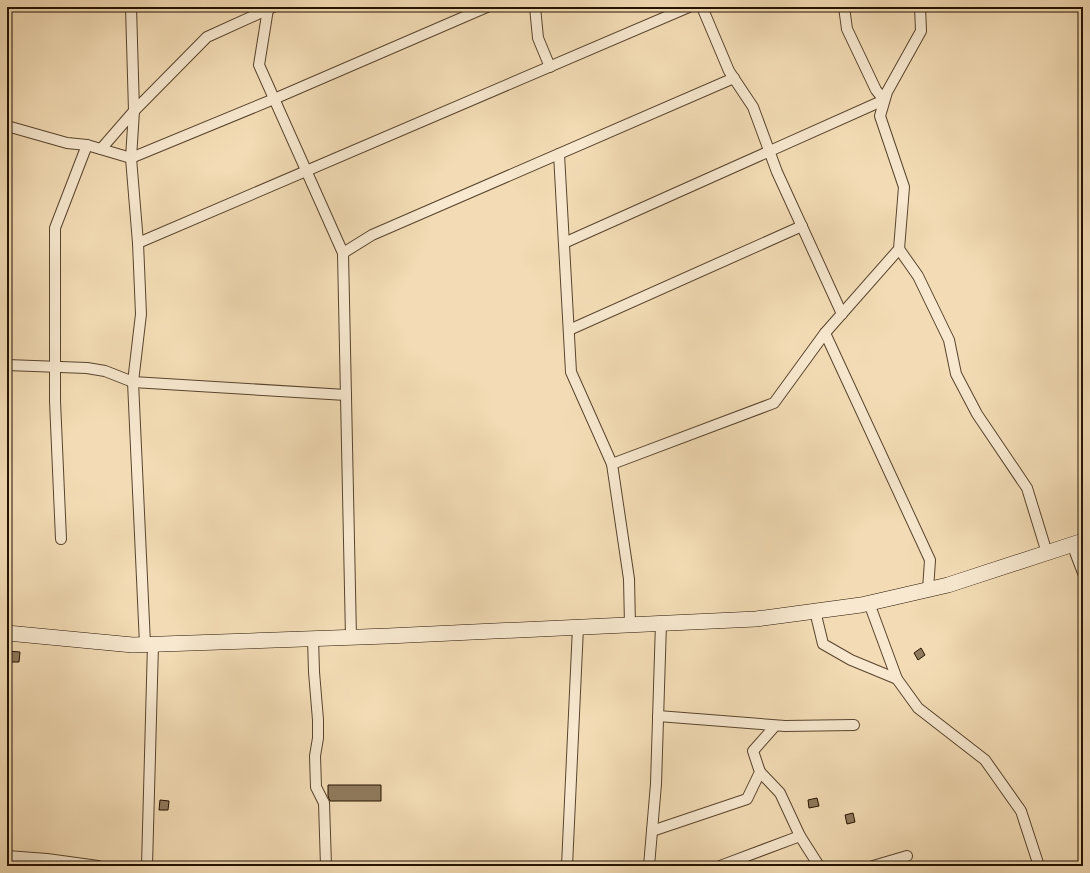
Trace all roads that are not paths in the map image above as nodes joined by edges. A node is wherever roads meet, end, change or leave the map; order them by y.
1 (131, 7) edge
2 (487, 7) edge
3 (535, 7) edge
4 (689, 7) edge
5 (702, 7) edge
6 (844, 7) edge
7 (920, 7) edge
8 (270, 8) edge
9 (550, 66) junction
10 (734, 78) junction
11 (274, 99) junction
12 (884, 100) junction
13 (134, 111) junction
14 (7, 126) edge
15 (87, 145) junction
16 (101, 149) junction
17 (769, 152) junction
18 (559, 154) junction
19 (131, 158) junction
20 (306, 171) junction
21 (802, 226) junction
22 (138, 243) junction
23 (564, 243) junction
24 (899, 249) junction
25 (343, 253) junction
26 (842, 314) junction
27 (569, 330) junction
28 (825, 333) junction
29 (7, 366) edge
30 (54, 367) junction
31 (134, 382) junction
32 (346, 395) junction
33 (612, 464) junction
34 (61, 539) dead end
35 (1078, 543) edge
36 (1047, 553) junction
37 (1083, 573) edge
38 (928, 590) junction
39 (869, 603) junction
40 (815, 611) junction
41 (661, 623) junction
42 (630, 625) junction
43 (578, 627) junction
44 (7, 633) edge
45 (351, 637) junction
46 (312, 638) junction
47 (149, 644) junction
48 (897, 679) junction
49 (658, 716) junction
50 (854, 725) dead end
51 (775, 726) junction
52 (760, 772) junction
53 (652, 831) junction
54 (800, 836) junction
55 (7, 856) edge
56 (907, 856) dead end
57 (98, 866) edge
58 (147, 866) edge
59 (326, 866) edge
60 (567, 866) edge
61 (649, 866) edge
62 (720, 866) edge
63 (819, 866) edge
64 (873, 866) edge
65 (1039, 866) edge

1 - 13 street
2 - 11 street
3 - 9 street
4 - 9 street
5 - 10 street
6 - 12 street
7 - 12 street
8 - 11 street
8 - 13 street
9 - 20 street
10 - 17 street
10 - 18 street
11 - 19 street
11 - 20 street
12 - 17 street
12 - 24 street
13 - 16 street
13 - 19 street
14 - 15 street
15 - 16 street
15 - 30 street
16 - 19 street
17 - 21 street
17 - 23 street
18 - 23 street
18 - 25 street
19 - 22 street
20 - 22 street
20 - 25 street
21 - 26 street
21 - 27 street
22 - 31 street
23 - 27 street
24 - 26 street
24 - 36 street
25 - 32 street
26 - 28 street
27 - 33 street
28 - 33 street
28 - 38 street
29 - 30 street
30 - 31 street
30 - 34 street
31 - 32 street
31 - 47 street
32 - 45 street
33 - 42 street
35 - 36 street
35 - 37 street
36 - 38 street
38 - 39 street
39 - 40 street
39 - 48 street
40 - 41 street
40 - 48 street
41 - 42 street
41 - 49 street
42 - 43 street
43 - 45 street
43 - 60 street
44 - 47 street
45 - 46 street
46 - 47 street
46 - 59 street
47 - 58 street
48 - 65 street
49 - 51 street
49 - 53 street
50 - 51 street
51 - 52 street
52 - 53 street
52 - 54 street
53 - 61 street
54 - 62 street
54 - 63 street
55 - 57 street
56 - 64 street

